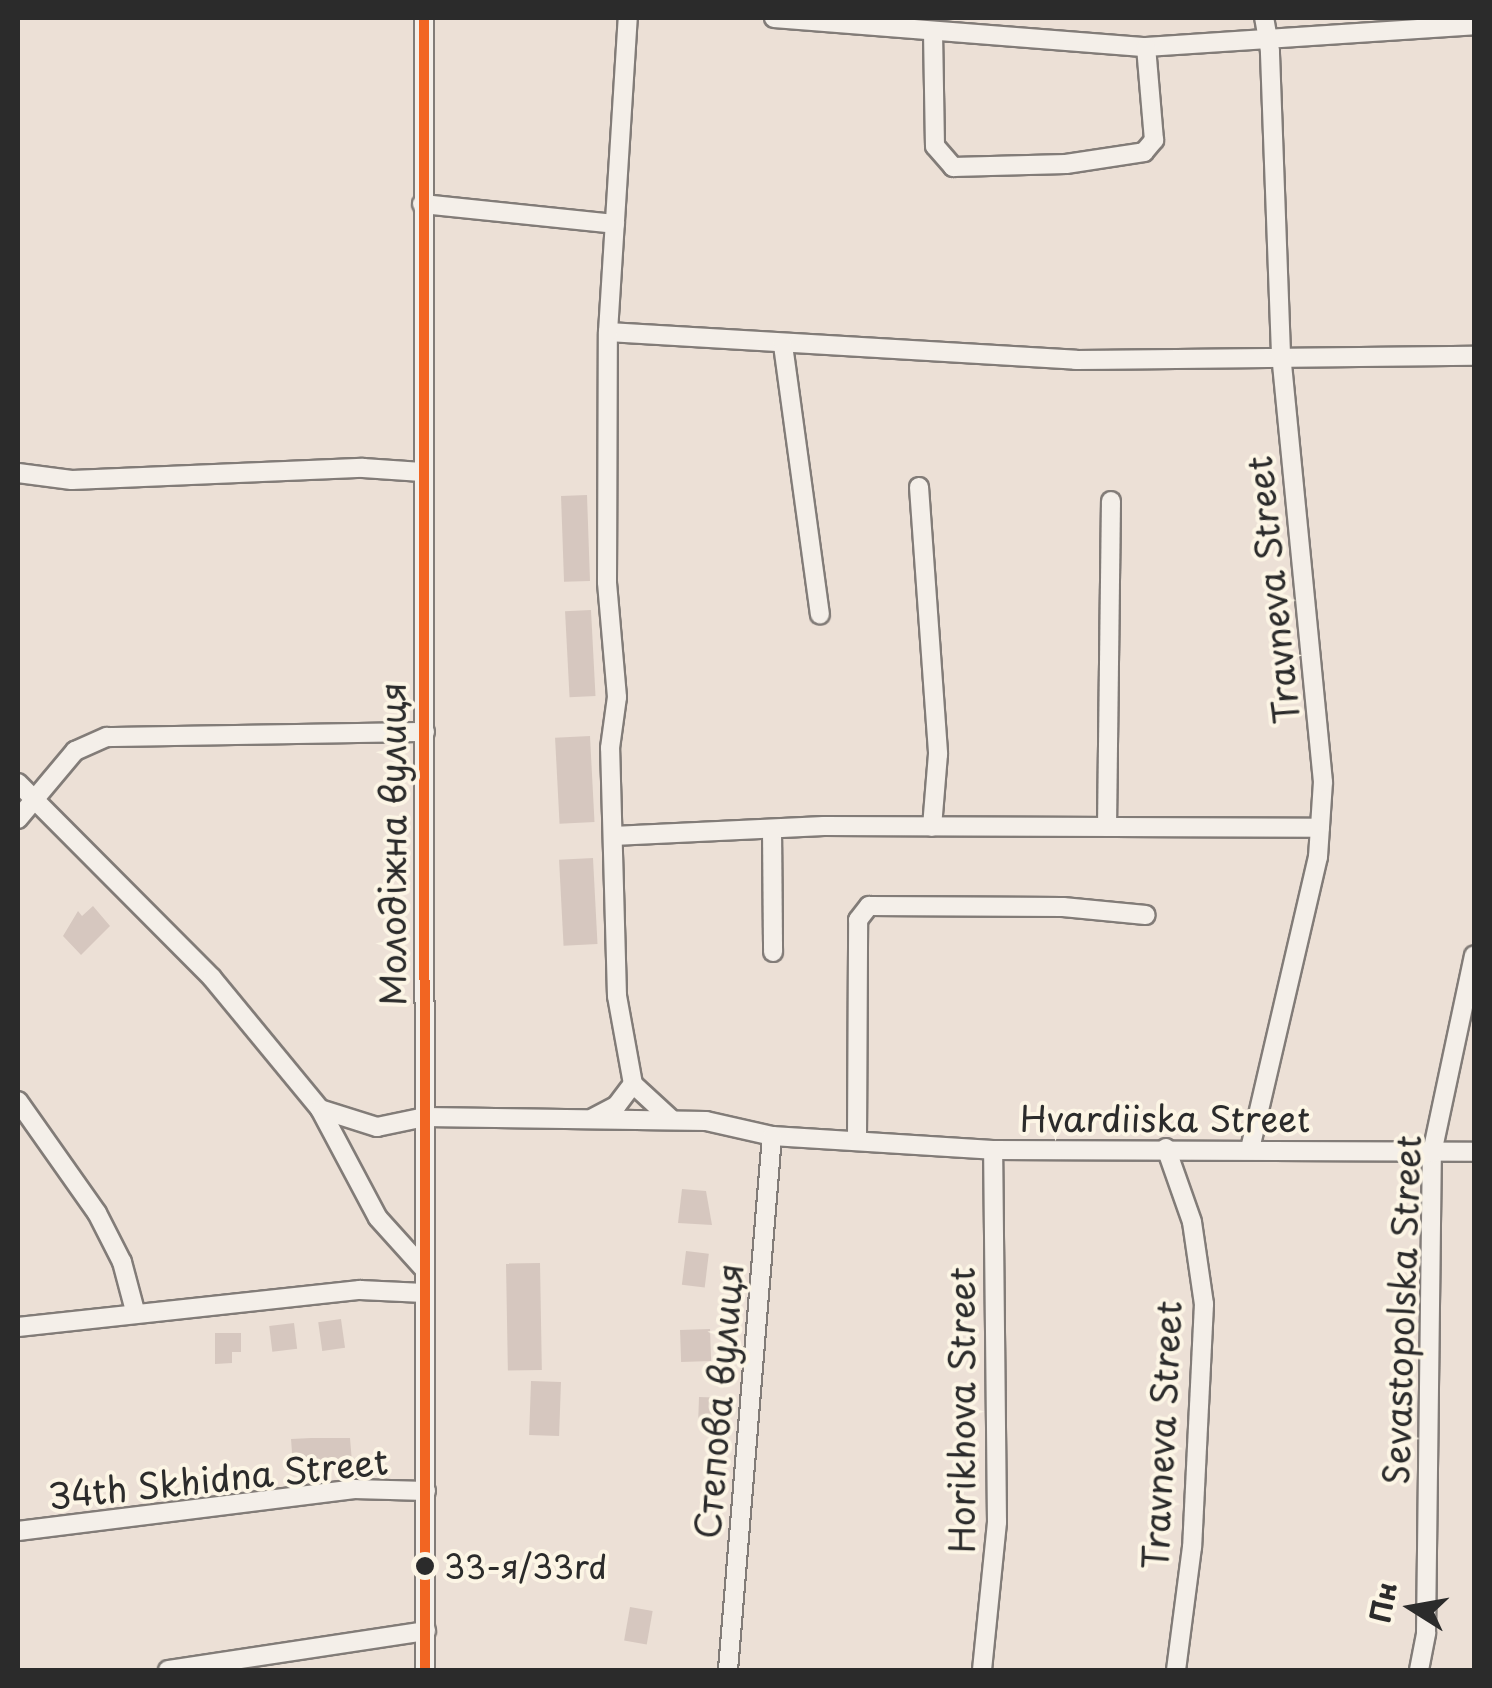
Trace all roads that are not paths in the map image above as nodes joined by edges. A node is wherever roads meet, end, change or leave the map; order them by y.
1 (424, 18) edge
2 (628, 18) edge
3 (774, 18) edge
4 (1474, 25) edge
5 (1265, 26) edge
6 (933, 32) junction
7 (1146, 47) junction
8 (422, 204) junction
9 (615, 224) junction
10 (608, 332) junction
11 (783, 345) junction
12 (1281, 354) junction
13 (1474, 356) edge
14 (422, 472) junction
15 (18, 473) edge
16 (919, 487) dead end
17 (1111, 501) dead end
18 (820, 614) dead end
19 (426, 732) junction
20 (18, 783) edge
21 (38, 801) junction
22 (18, 819) edge
23 (932, 826) junction
24 (1107, 827) junction
25 (1320, 828) junction
26 (772, 829) junction
27 (614, 836) junction
28 (1146, 916) dead end
29 (773, 952) dead end
30 (1474, 955) edge
31 (633, 1084) junction
32 (18, 1101) edge
33 (320, 1110) junction
34 (425, 1118) junction
35 (591, 1119) junction
36 (672, 1120) junction
37 (772, 1136) junction
38 (857, 1138) junction
39 (1166, 1148) junction
40 (992, 1150) junction
41 (1250, 1150) junction
42 (1474, 1152) edge
43 (1432, 1153) junction
44 (425, 1270) junction
45 (424, 1293) junction
46 (135, 1312) junction
47 (18, 1327) edge
48 (426, 1490) junction
49 (18, 1531) edge
50 (426, 1630) junction
51 (168, 1670) edge
52 (425, 1670) edge
53 (728, 1670) edge
54 (982, 1670) edge
55 (1176, 1670) edge
56 (1419, 1670) edge

1 - 8 street, Молодіжна вулиця
2 - 9 street
3 - 6 street
4 - 5 street
5 - 7 street
5 - 12 street, Travneva Street
6 - 7 street
6 - 7 street
8 - 9 street
8 - 14 street, Молодіжна вулиця
9 - 10 street
10 - 11 street
10 - 27 street
11 - 12 street
11 - 18 street
12 - 13 street
12 - 25 street, Travneva Street
14 - 15 street
14 - 19 street, Молодіжна вулиця
16 - 23 street
17 - 24 street
19 - 21 street
19 - 34 street, Молодіжна вулиця
20 - 21 street
21 - 22 street
21 - 33 street
23 - 24 street
23 - 26 street
24 - 25 street
25 - 41 street, Travneva Street
26 - 27 street
26 - 29 street
27 - 31 street
28 - 38 street
30 - 43 street, Sevastopolska Street
31 - 35 street
31 - 36 street
32 - 46 street
33 - 34 street, Hvardiiska Street
33 - 44 street
34 - 35 street, Hvardiiska Street
34 - 44 street, Молодіжна вулиця
35 - 36 street, Hvardiiska Street
36 - 37 street, Hvardiiska Street
37 - 38 street, Hvardiiska Street
37 - 53 street, Степова вулиця
38 - 40 street, Hvardiiska Street
39 - 40 street, Hvardiiska Street
39 - 41 street, Hvardiiska Street
39 - 55 street, Travneva Street
40 - 54 street, Horikhova Street
41 - 43 street, Hvardiiska Street
42 - 43 street, Hvardiiska Street
43 - 56 street, Sevastopolska Street
44 - 45 street, Молодіжна вулиця
45 - 46 street
45 - 48 street, Молодіжна вулиця
46 - 47 street
48 - 49 street, 34th Skhidna Street
48 - 50 street, Молодіжна вулиця
50 - 51 street
50 - 52 street, Молодіжна вулиця

